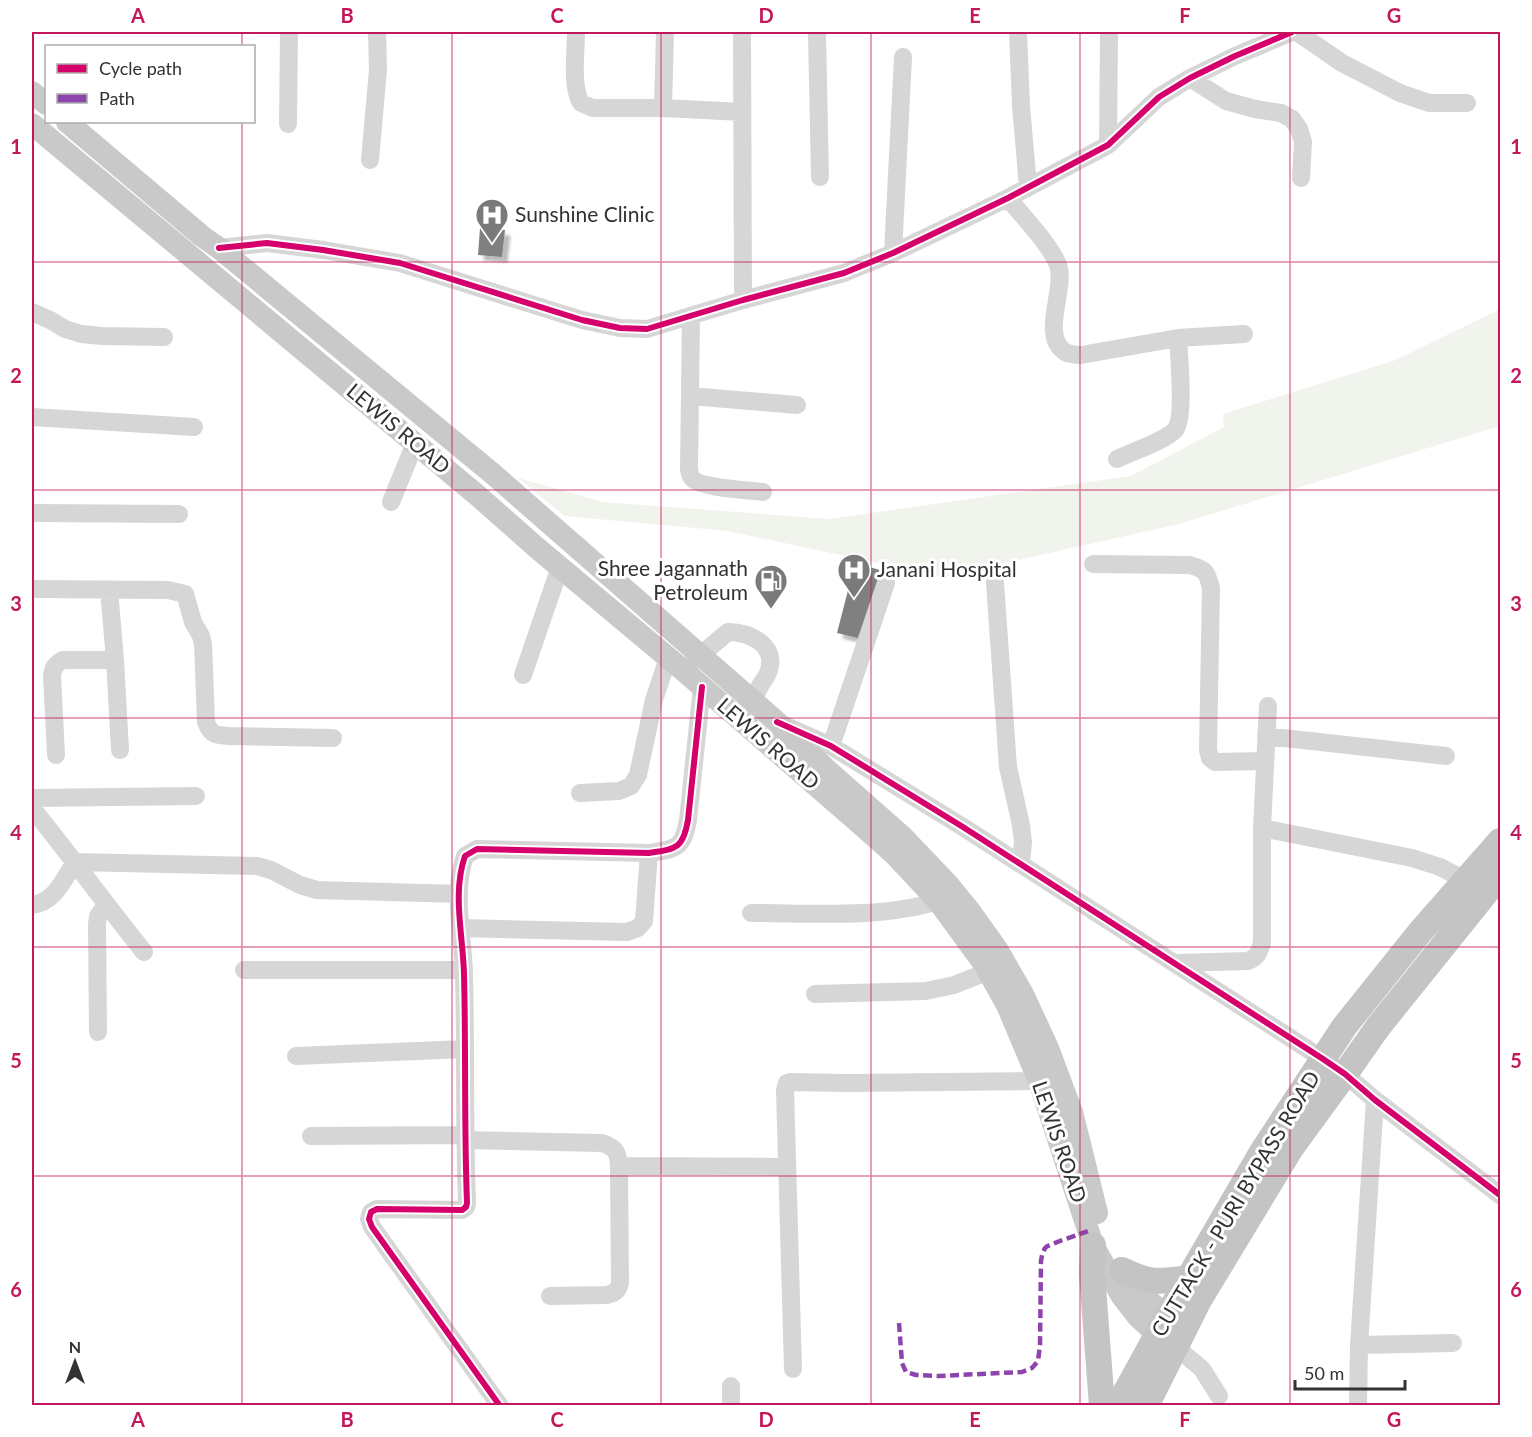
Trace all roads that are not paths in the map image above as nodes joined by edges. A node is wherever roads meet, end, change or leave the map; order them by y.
1 (289, 32) edge
2 (377, 32) edge
3 (576, 32) edge
4 (665, 32) edge
5 (742, 32) edge
6 (817, 32) edge
7 (1018, 32) edge
8 (1109, 32) edge
9 (1292, 32) edge
10 (1297, 32) edge
11 (903, 57) dead end
12 (1190, 78) junction
13 (32, 92) edge
14 (45, 103) edge
15 (1467, 103) dead end
16 (663, 108) junction
17 (741, 112) junction
18 (68, 123) edge
19 (32, 124) edge
20 (288, 124) dead end
21 (1108, 145) junction
22 (370, 160) dead end
23 (820, 177) dead end
24 (1301, 178) dead end
25 (1028, 187) junction
26 (1008, 198) junction
27 (219, 248) junction
28 (893, 253) junction
29 (743, 300) junction
30 (296, 311) junction
31 (32, 312) edge
32 (691, 316) junction
33 (282, 332) junction
34 (1244, 334) dead end
35 (164, 337) dead end
36 (1178, 338) junction
37 (690, 396) junction
38 (797, 405) dead end
39 (32, 417) edge
40 (194, 427) dead end
41 (415, 443) junction
42 (1117, 459) dead end
43 (763, 492) dead end
44 (391, 502) dead end
45 (32, 513) edge
46 (179, 514) dead end
47 (1093, 564) dead end
48 (560, 567) junction
49 (886, 583) dead end
50 (995, 583) dead end
51 (32, 589) edge
52 (109, 591) junction
53 (700, 655) junction
54 (115, 660) junction
55 (676, 665) junction
56 (523, 675) dead end
57 (702, 687) junction
58 (753, 701) junction
59 (1268, 706) dead end
60 (735, 716) junction
61 (777, 722) junction
62 (1266, 736) junction
63 (333, 738) dead end
64 (831, 746) junction
65 (120, 750) dead end
66 (56, 755) dead end
67 (1446, 756) dead end
68 (1265, 761) junction
69 (580, 793) dead end
70 (196, 796) dead end
71 (32, 798) edge
72 (32, 808) edge
73 (1262, 828) junction
74 (1500, 841) edge
75 (649, 853) junction
76 (75, 861) junction
77 (1021, 863) junction
78 (1488, 886) edge
79 (459, 894) junction
80 (938, 901) junction
81 (32, 905) edge
82 (106, 905) junction
83 (751, 913) dead end
84 (461, 928) junction
85 (144, 952) dead end
86 (1175, 963) junction
87 (244, 970) dead end
88 (464, 970) junction
89 (989, 971) junction
90 (815, 994) dead end
91 (98, 1032) dead end
92 (465, 1049) junction
93 (296, 1056) dead end
94 (1323, 1059) junction
95 (1345, 1074) junction
96 (1039, 1081) junction
97 (1375, 1100) junction
98 (311, 1136) dead end
99 (466, 1137) junction
100 (619, 1166) junction
101 (786, 1167) junction
102 (1500, 1195) edge
103 (1094, 1245) junction
104 (1122, 1270) junction
105 (1189, 1278) junction
106 (550, 1296) dead end
107 (1172, 1332) junction
108 (1454, 1343) dead end
109 (1359, 1345) junction
110 (793, 1369) dead end
111 (731, 1386) dead end
112 (1219, 1396) dead end
113 (500, 1406) edge
114 (731, 1406) edge
115 (1102, 1406) edge
116 (1118, 1406) edge
117 (1146, 1406) edge
118 (1359, 1406) edge

1 - 20 street
2 - 22 street
3 - 16 street
4 - 16 street
5 - 17 street
6 - 23 street
7 - 25 street
8 - 21 street
9 - 12 street
10 - 15 street
11 - 28 street
12 - 21 street
12 - 24 street
13 - 14 main road
16 - 17 street
17 - 29 street
18 - 27 main road, LEWIS ROAD
19 - 33 main road, LEWIS ROAD
21 - 25 street
25 - 26 street
26 - 28 street
26 - 36 street
27 - 30 main road, LEWIS ROAD
27 - 32 street
28 - 29 street
29 - 32 street
30 - 33 main road
30 - 53 main road, LEWIS ROAD
31 - 35 street
32 - 37 street
33 - 41 main road, LEWIS ROAD
34 - 36 street
36 - 42 street
37 - 38 street
37 - 43 street
39 - 40 street
41 - 44 street
41 - 48 main road, LEWIS ROAD
45 - 46 street
47 - 68 street
48 - 55 main road, LEWIS ROAD
48 - 56 street
49 - 64 street
50 - 77 street
51 - 52 street
52 - 54 street
52 - 63 street
53 - 55 street
53 - 58 main road, LEWIS ROAD
53 - 58 street
54 - 65 street
54 - 66 street
55 - 57 main road, LEWIS ROAD
55 - 69 street
57 - 60 main road, LEWIS ROAD
57 - 75 street
58 - 60 street
58 - 61 main road, LEWIS ROAD
59 - 62 street
60 - 80 main road, LEWIS ROAD
61 - 64 street
61 - 104 main road, LEWIS ROAD
62 - 67 street
62 - 68 street
64 - 77 street
68 - 73 street
70 - 71 street
72 - 76 street
73 - 78 street
73 - 86 street
74 - 78 highway, CUTTACK - PURI BYPASS ROAD
75 - 79 street
75 - 84 street
76 - 79 street
76 - 81 street
76 - 82 street
77 - 86 street
78 - 94 highway, CUTTACK - PURI BYPASS ROAD
78 - 95 highway, CUTTACK - PURI BYPASS ROAD
79 - 84 street
80 - 83 street
80 - 89 main road, LEWIS ROAD
82 - 85 street
82 - 91 street
84 - 88 street
86 - 94 street
87 - 88 street
88 - 92 street
89 - 90 street
89 - 96 main road, LEWIS ROAD
92 - 93 street
92 - 99 street
94 - 95 street
94 - 105 highway, CUTTACK - PURI BYPASS ROAD
95 - 97 street
95 - 107 highway, CUTTACK - PURI BYPASS ROAD
96 - 101 street
96 - 103 main road, LEWIS ROAD
97 - 102 street
97 - 109 street
98 - 99 street
99 - 100 street
99 - 113 street
100 - 101 street
100 - 106 street
101 - 110 street
103 - 107 main road, LEWIS ROAD
103 - 115 highway
104 - 105 highway
104 - 107 main road, LEWIS ROAD
105 - 107 highway, CUTTACK - PURI BYPASS ROAD
107 - 112 street
107 - 116 highway, CUTTACK - PURI BYPASS ROAD
107 - 117 highway, CUTTACK - PURI BYPASS ROAD
108 - 109 street
109 - 118 street
111 - 114 street

